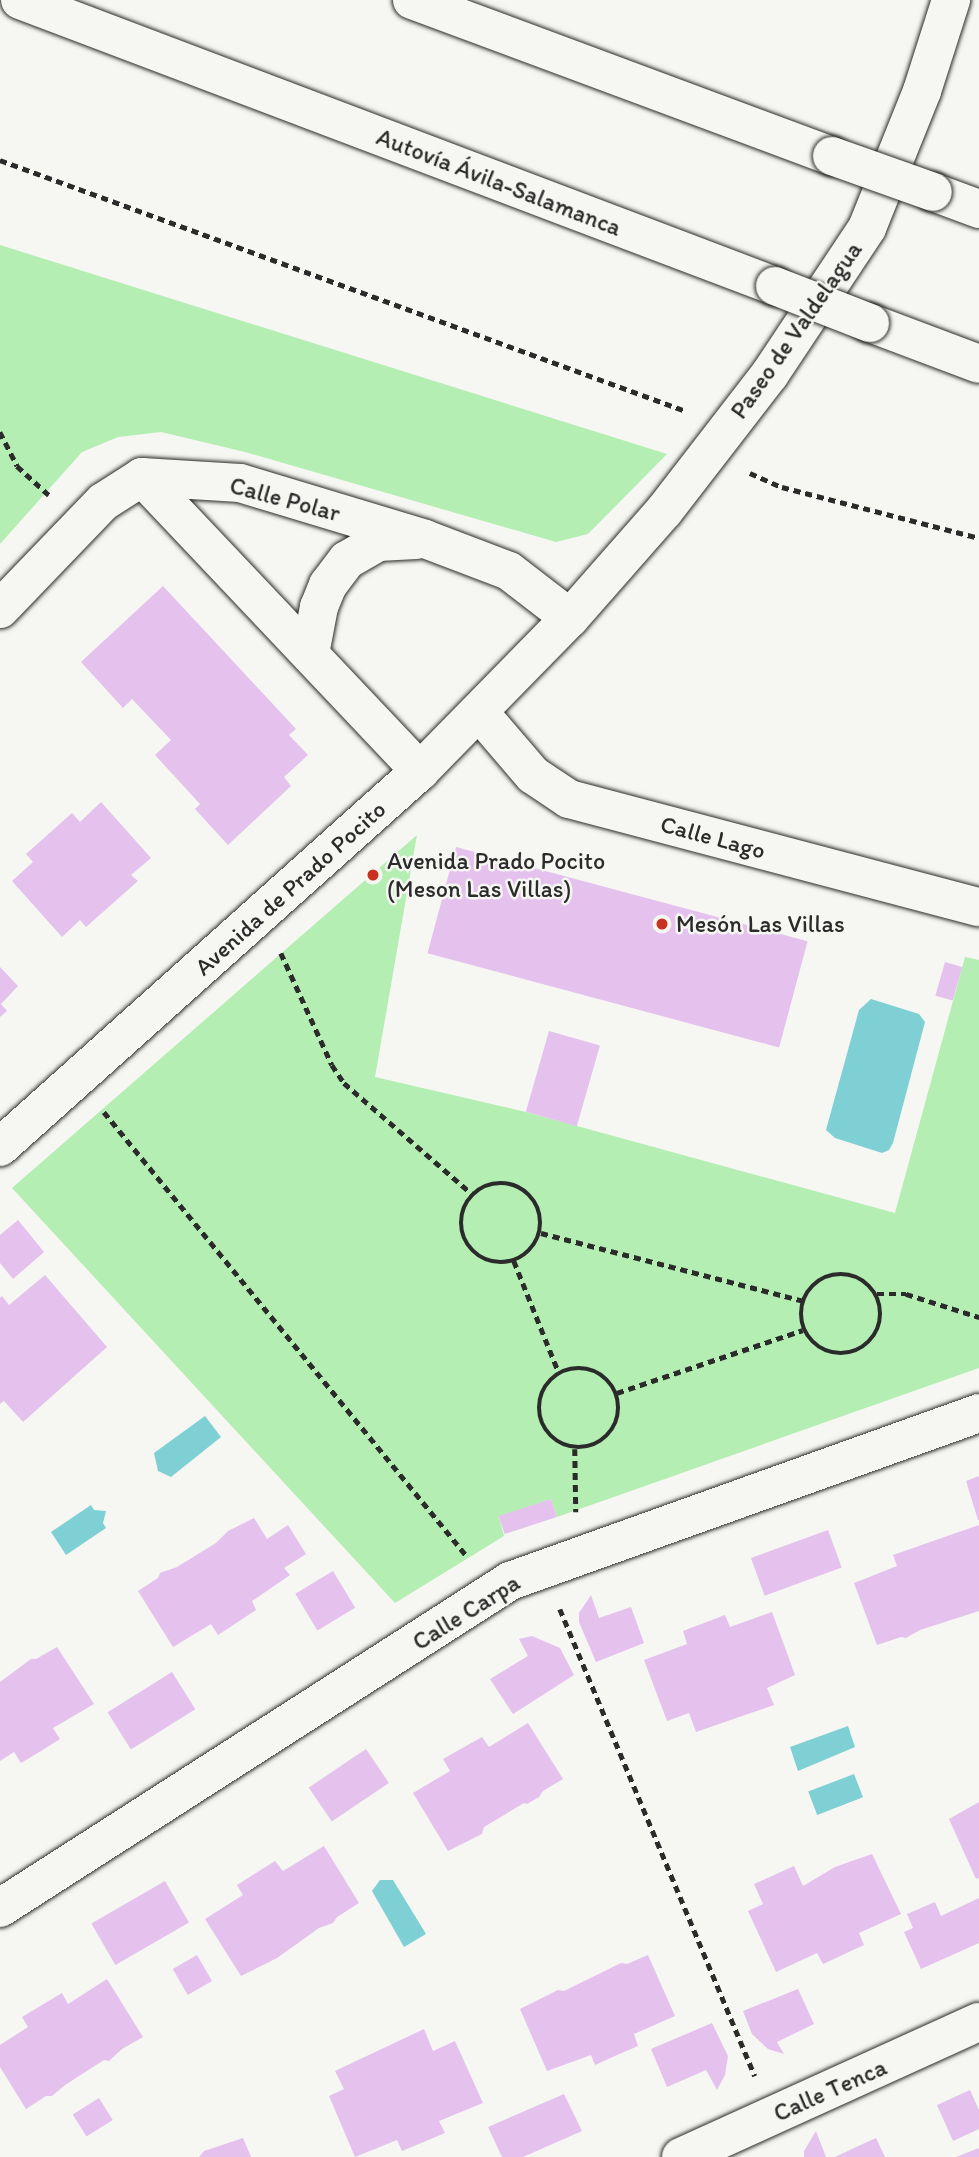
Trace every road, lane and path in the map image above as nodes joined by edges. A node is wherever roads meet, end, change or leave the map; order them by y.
1 (20, 0) edge
2 (412, 0) edge
3 (951, 0) edge
4 (0, 160) edge
5 (979, 209) edge
6 (979, 364) edge
7 (0, 432) edge
8 (719, 440) junction
9 (142, 477) junction
10 (52, 498) dead end
11 (979, 538) edge
12 (425, 539) junction
13 (0, 609) edge
14 (570, 618) junction
15 (310, 654) junction
16 (479, 712) junction
17 (420, 771) junction
18 (979, 907) edge
19 (276, 948) dead end
20 (100, 1106) dead end
21 (0, 1147) edge
22 (472, 1194) junction
23 (541, 1233) junction
24 (514, 1261) junction
25 (877, 1294) junction
26 (803, 1301) junction
27 (979, 1317) edge
28 (803, 1330) junction
29 (559, 1373) junction
30 (617, 1393) junction
31 (979, 1413) edge
32 (575, 1449) junction
33 (576, 1520) dead end
34 (474, 1564) dead end
35 (555, 1598) dead end
36 (0, 1908) edge
37 (979, 2022) edge
38 (756, 2080) dead end
39 (681, 2157) edge

1 - 6 main road, Autovía Ávila-Salamanca, bridge
2 - 5 main road, bridge
3 - 8 main road, Paseo de Valdelagua
4 - 8 path
7 - 10 path
8 - 11 path
8 - 14 main road, Paseo de Valdelagua
9 - 12 main road, Calle Polar
9 - 13 main road
9 - 15 main road
12 - 14 main road, Calle Polar
12 - 15 main road, Calle Polar
14 - 16 main road, Avenida de Prado Pocito
15 - 17 main road
16 - 17 main road, Avenida de Prado Pocito
16 - 18 main road, Calle Lago
17 - 21 main road, Avenida de Prado Pocito
19 - 22 path
20 - 34 path
22 - 23 path
22 - 24 path
23 - 24 path
23 - 26 path
24 - 29 path
25 - 26 path
25 - 27 path
25 - 28 path
26 - 28 path
28 - 30 path
29 - 30 path
29 - 32 path
30 - 32 path
31 - 36 main road, Calle Carpa
32 - 33 path
35 - 38 path
37 - 39 main road, Calle Tenca

